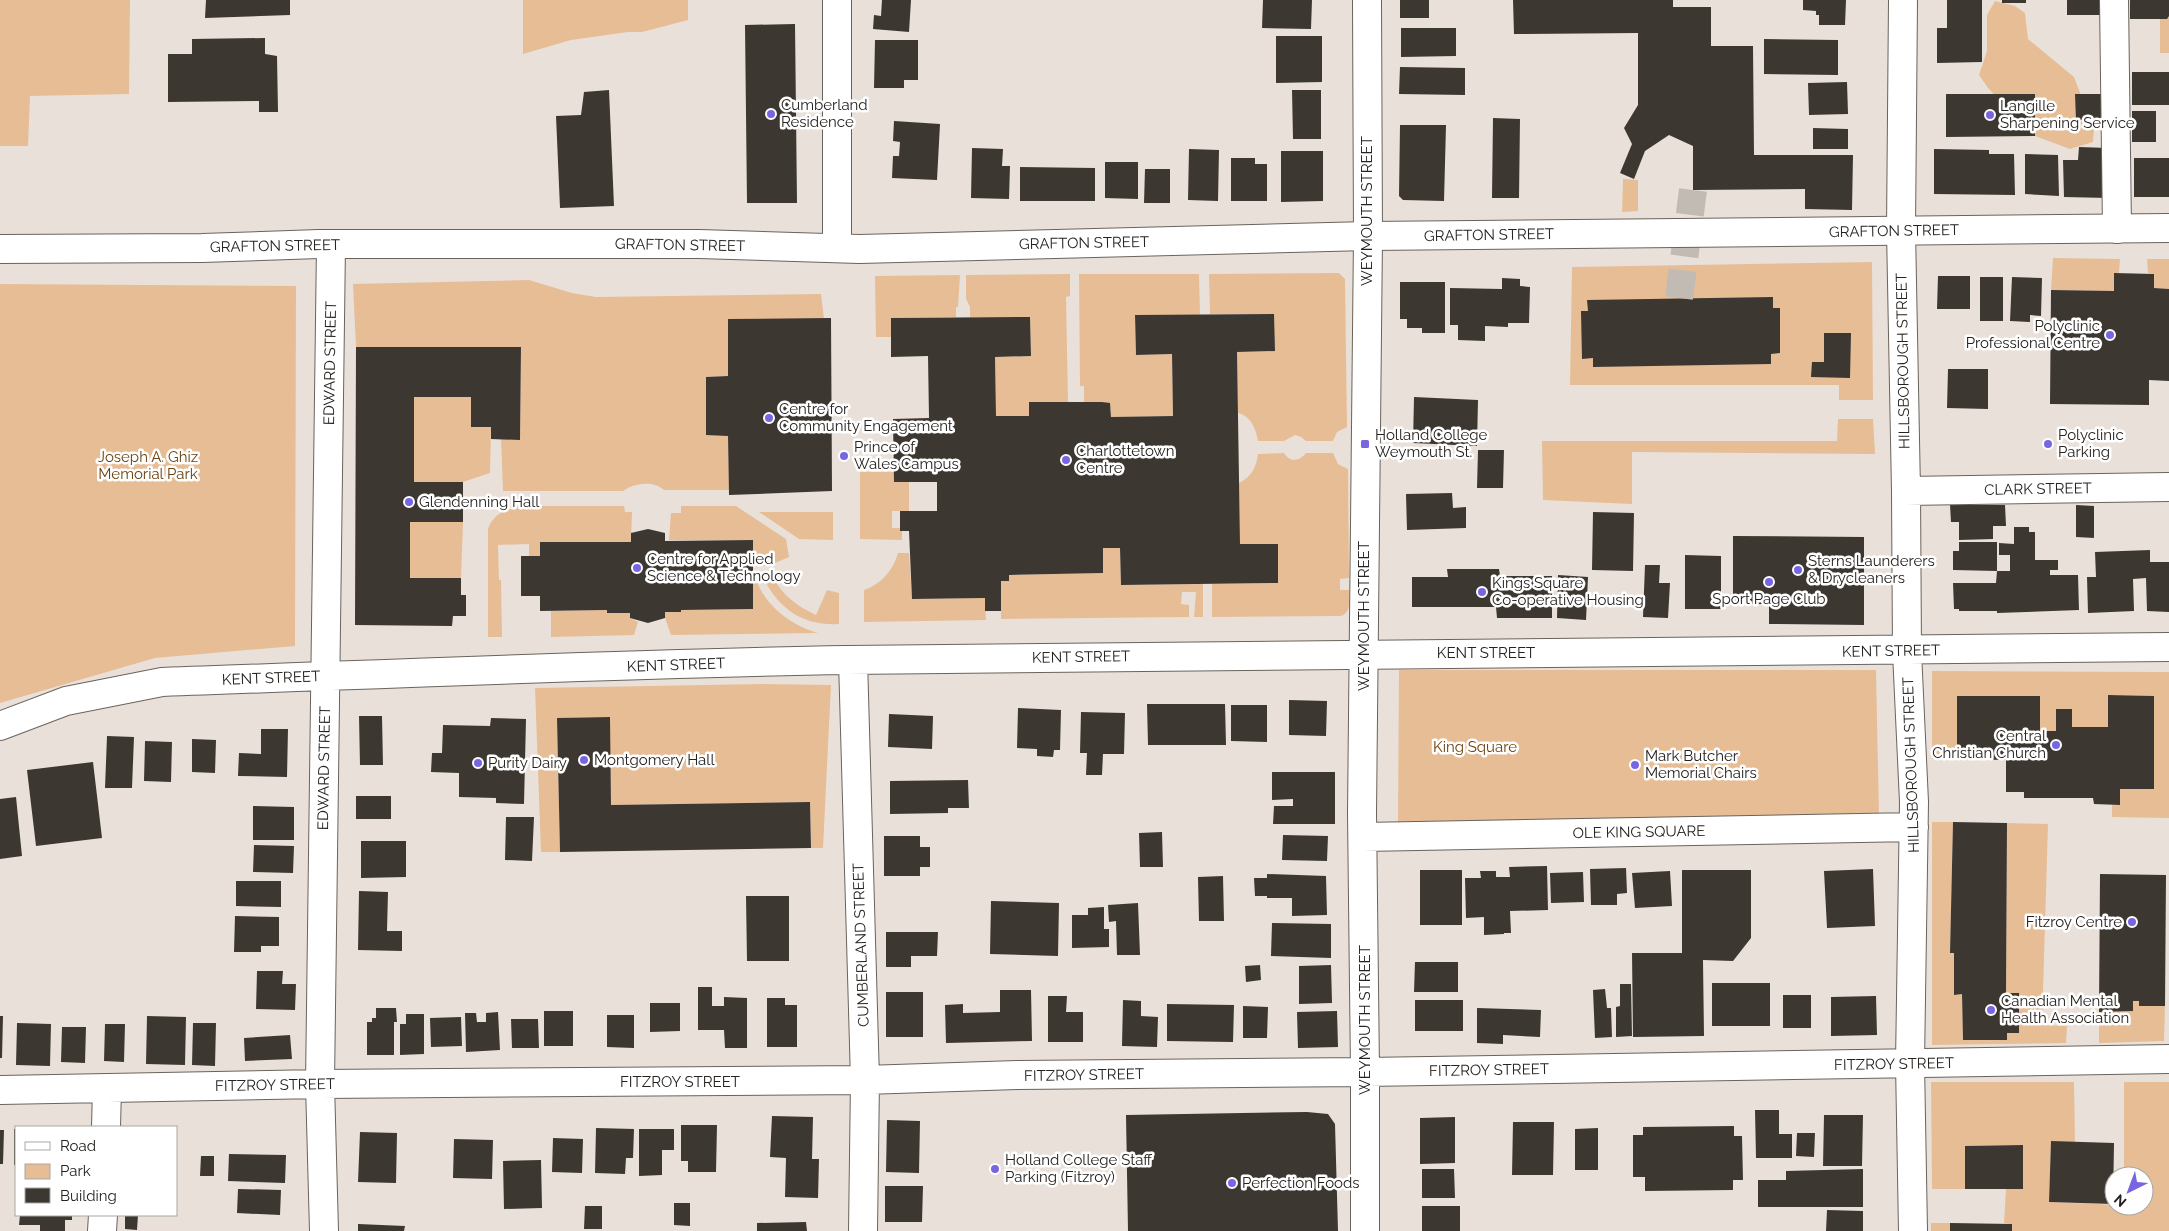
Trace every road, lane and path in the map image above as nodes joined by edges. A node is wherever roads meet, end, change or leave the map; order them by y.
1 (837, 0) edge
2 (1367, 0) edge
3 (1903, 0) edge
4 (2114, 0) edge
5 (2169, 228) edge
6 (2117, 229) junction
7 (1901, 230) junction
8 (1368, 236) junction
9 (331, 244) junction
10 (837, 248) junction
11 (0, 249) edge
12 (2169, 487) edge
13 (1906, 491) junction
14 (2169, 647) edge
15 (1907, 652) junction
16 (1363, 653) junction
17 (854, 660) junction
18 (326, 676) junction
19 (0, 726) edge
20 (1914, 827) junction
21 (1363, 837) junction
22 (2169, 1059) edge
23 (1910, 1063) junction
24 (1365, 1072) junction
25 (865, 1080) junction
26 (320, 1084) junction
27 (107, 1089) junction
28 (0, 1090) edge
29 (106, 1126) edge
30 (103, 1216) edge
31 (102, 1231) edge
32 (324, 1231) edge
33 (863, 1231) edge
34 (1365, 1231) edge
35 (1913, 1231) edge

1 - 10 street
2 - 8 street, WEYMOUTH STREET
3 - 7 street, HILLSBOROUGH STREET
4 - 6 street
5 - 6 street, GRAFTON STREET
6 - 7 street, GRAFTON STREET
7 - 8 street, GRAFTON STREET
7 - 13 street, HILLSBOROUGH STREET
8 - 10 street, GRAFTON STREET
8 - 16 street, WEYMOUTH STREET
9 - 10 street, GRAFTON STREET
9 - 11 street, GRAFTON STREET
9 - 18 street, EDWARD STREET
12 - 13 street, CLARK STREET
13 - 15 street, HILLSBOROUGH STREET
14 - 15 street, KENT STREET
15 - 16 street, KENT STREET
15 - 20 street, HILLSBOROUGH STREET
16 - 17 street, KENT STREET
16 - 21 street, WEYMOUTH STREET
17 - 18 street, KENT STREET
17 - 25 street, CUMBERLAND STREET
18 - 19 street, KENT STREET
18 - 26 street, EDWARD STREET
20 - 21 street, OLE KING SQUARE
20 - 23 street, HILLSBOROUGH STREET
21 - 24 street, WEYMOUTH STREET
22 - 23 street, FITZROY STREET
23 - 24 street, FITZROY STREET
23 - 35 street, HILLSBOROUGH STREET
24 - 25 street, FITZROY STREET
24 - 34 street, WEYMOUTH STREET
25 - 26 street, FITZROY STREET
25 - 33 street, CUMBERLAND STREET
26 - 27 street, FITZROY STREET
26 - 32 street, EDWARD STREET
27 - 28 street, FITZROY STREET
27 - 29 street
30 - 31 street

